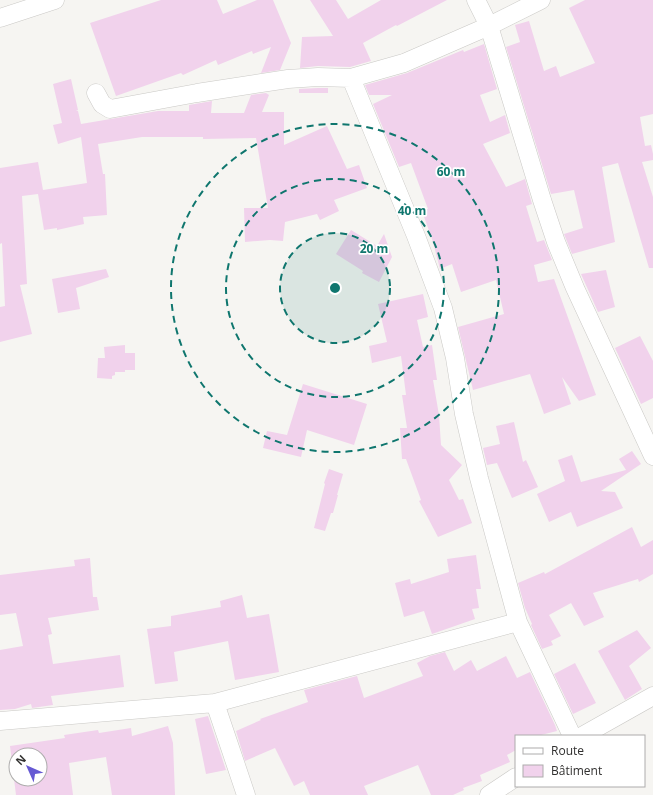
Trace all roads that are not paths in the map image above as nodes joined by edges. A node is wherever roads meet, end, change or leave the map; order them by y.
1 (55, 0) edge
2 (476, 0) edge
3 (541, 0) edge
4 (0, 18) edge
5 (489, 26) junction
6 (351, 78) junction
7 (96, 93) dead end
8 (653, 456) edge
9 (518, 622) junction
10 (653, 696) edge
11 (215, 703) junction
12 (0, 721) edge
13 (572, 735) edge
14 (584, 735) edge
15 (515, 777) edge
16 (246, 795) edge
17 (489, 795) edge

1 - 4 street
2 - 5 street
3 - 5 street
5 - 6 street
5 - 8 street
6 - 7 street
6 - 9 street
9 - 11 street
9 - 13 street
10 - 14 street
11 - 12 street
11 - 16 street
15 - 17 street

